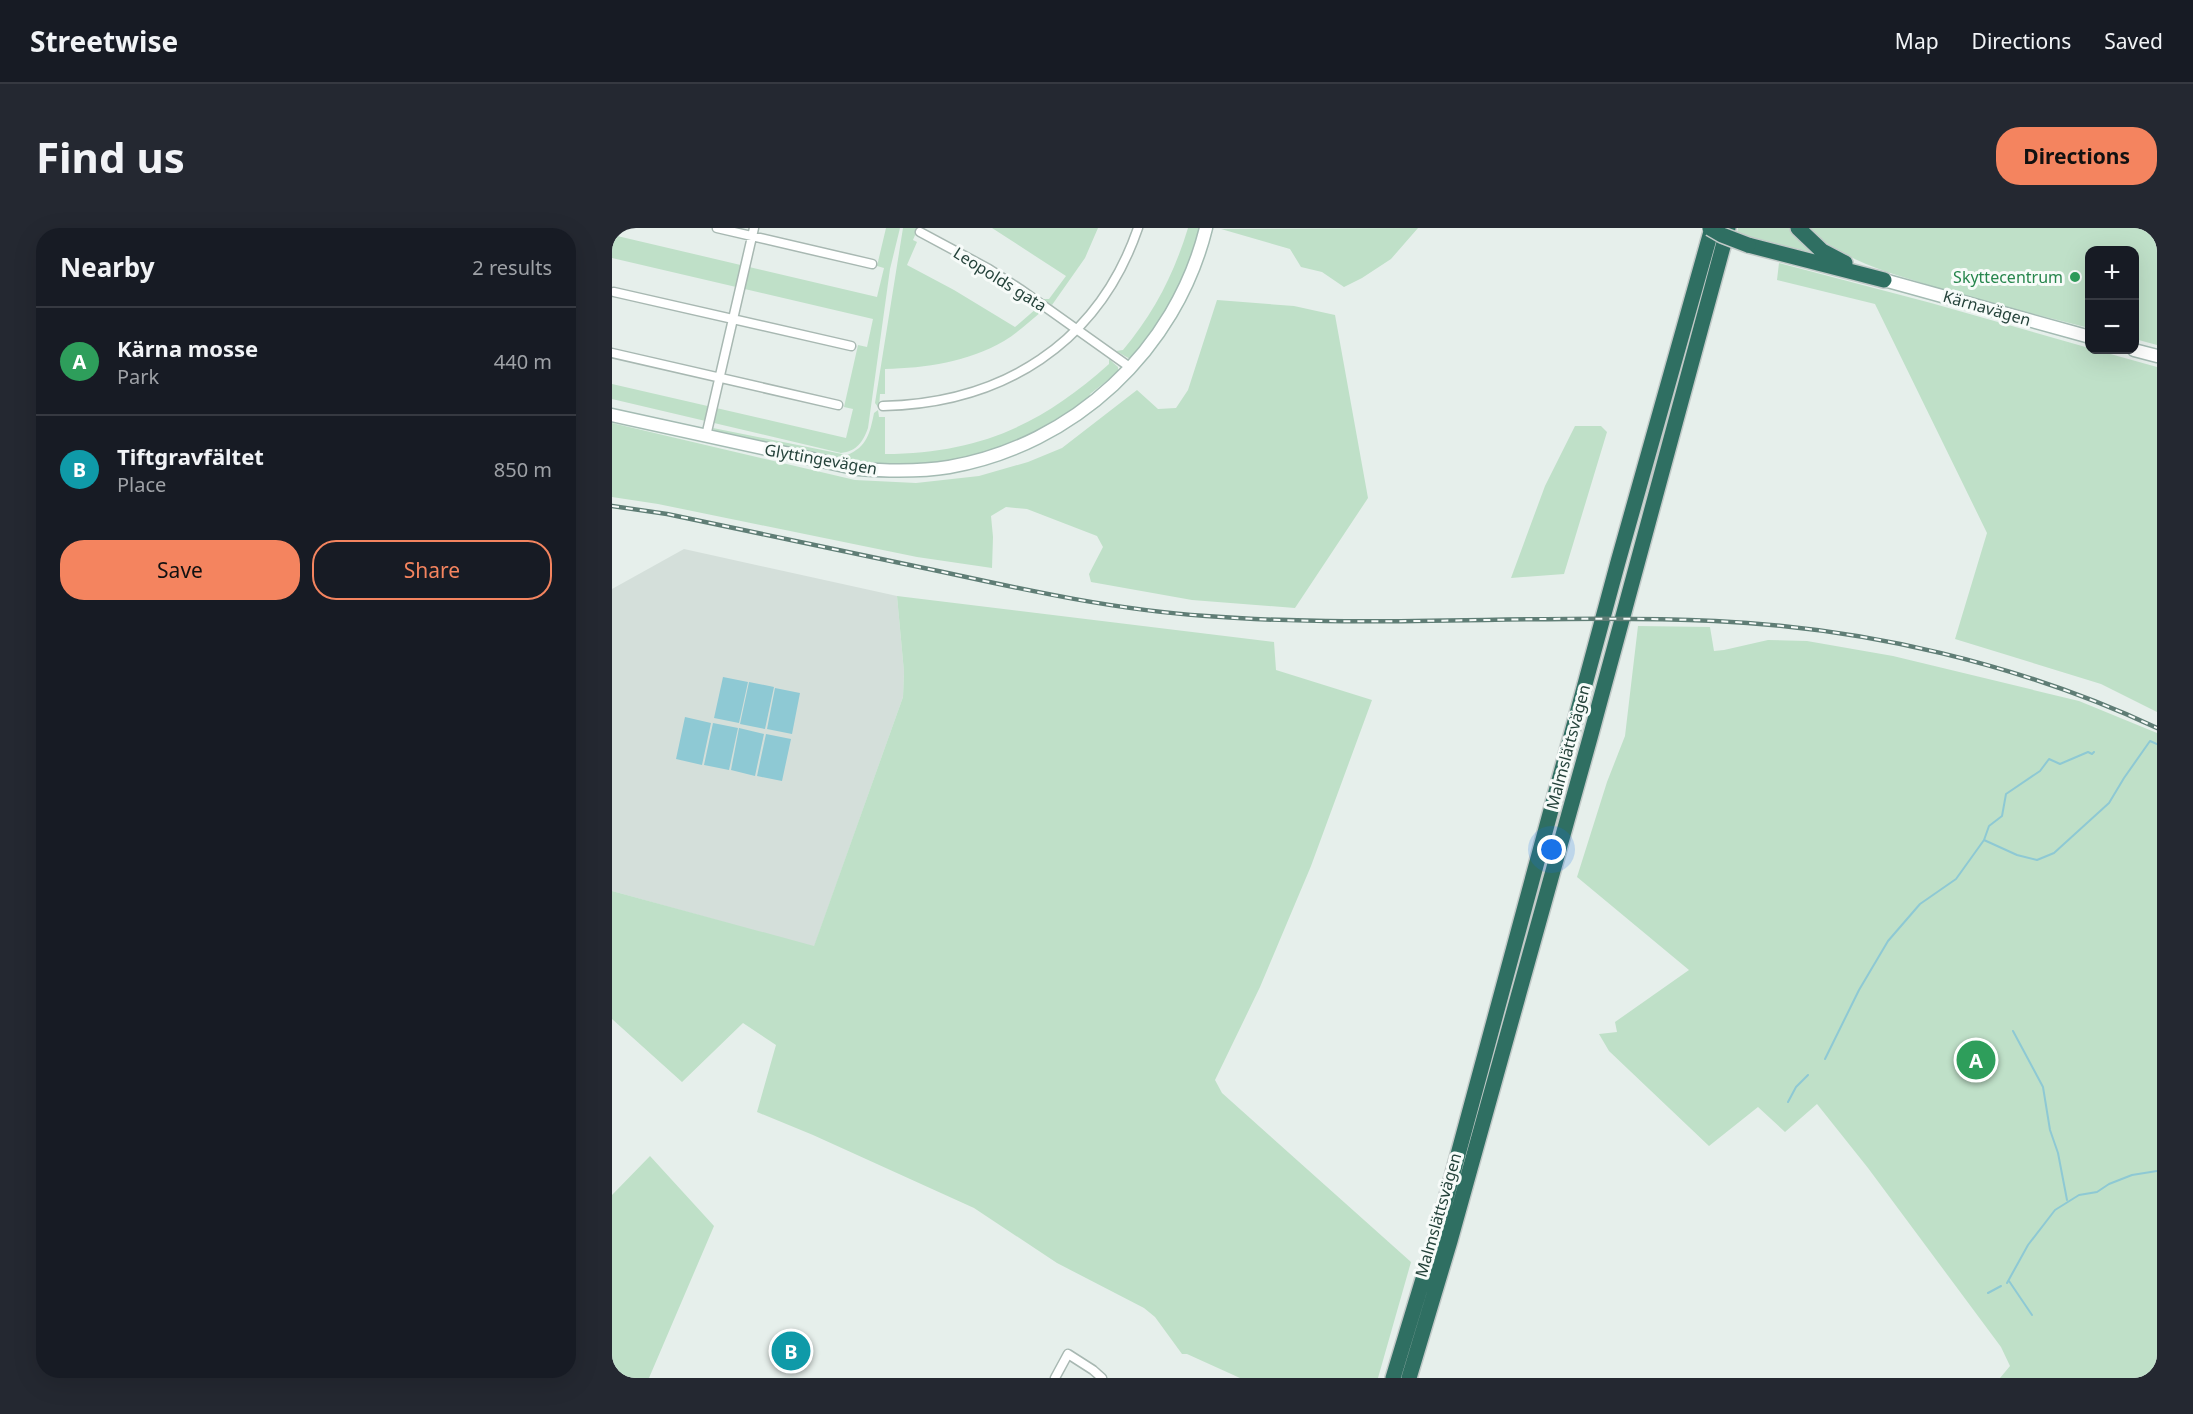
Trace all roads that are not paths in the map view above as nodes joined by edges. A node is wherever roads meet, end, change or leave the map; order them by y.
1 (717, 228) edge
2 (1138, 228) edge
3 (1206, 228) edge
4 (1711, 228) edge
5 (1728, 228) edge
6 (1798, 228) edge
7 (753, 232) edge
8 (920, 232) dead end
9 (872, 264) dead end
10 (1884, 280) junction
11 (614, 292) dead end
12 (733, 318) junction
13 (1077, 329) junction
14 (2085, 336) edge
15 (851, 346) dead end
16 (2139, 351) edge
17 (612, 353) edge
18 (2157, 356) edge
19 (1131, 368) junction
20 (720, 378) junction
21 (838, 405) dead end
22 (883, 406) dead end
23 (612, 415) edge
24 (706, 436) junction
25 (1055, 1378) edge
26 (1102, 1378) edge
27 (1393, 1378) edge
28 (1409, 1378) edge

1 - 7 street
2 - 13 street
3 - 19 street, Glyttingevägen
4 - 10 highway, bridge
4 - 27 highway, Malmslättsvägen
5 - 28 highway, Malmslättsvägen
6 - 10 highway
7 - 9 street
7 - 12 street
8 - 13 street, Leopolds gata
10 - 14 street, Kärnavägen
11 - 12 street
12 - 15 street
12 - 20 street
13 - 19 street, Leopolds gata
13 - 22 street
16 - 18 street
17 - 20 street
19 - 24 street, Glyttingevägen
20 - 21 street
20 - 24 street
23 - 24 street, Glyttingevägen
25 - 26 street

